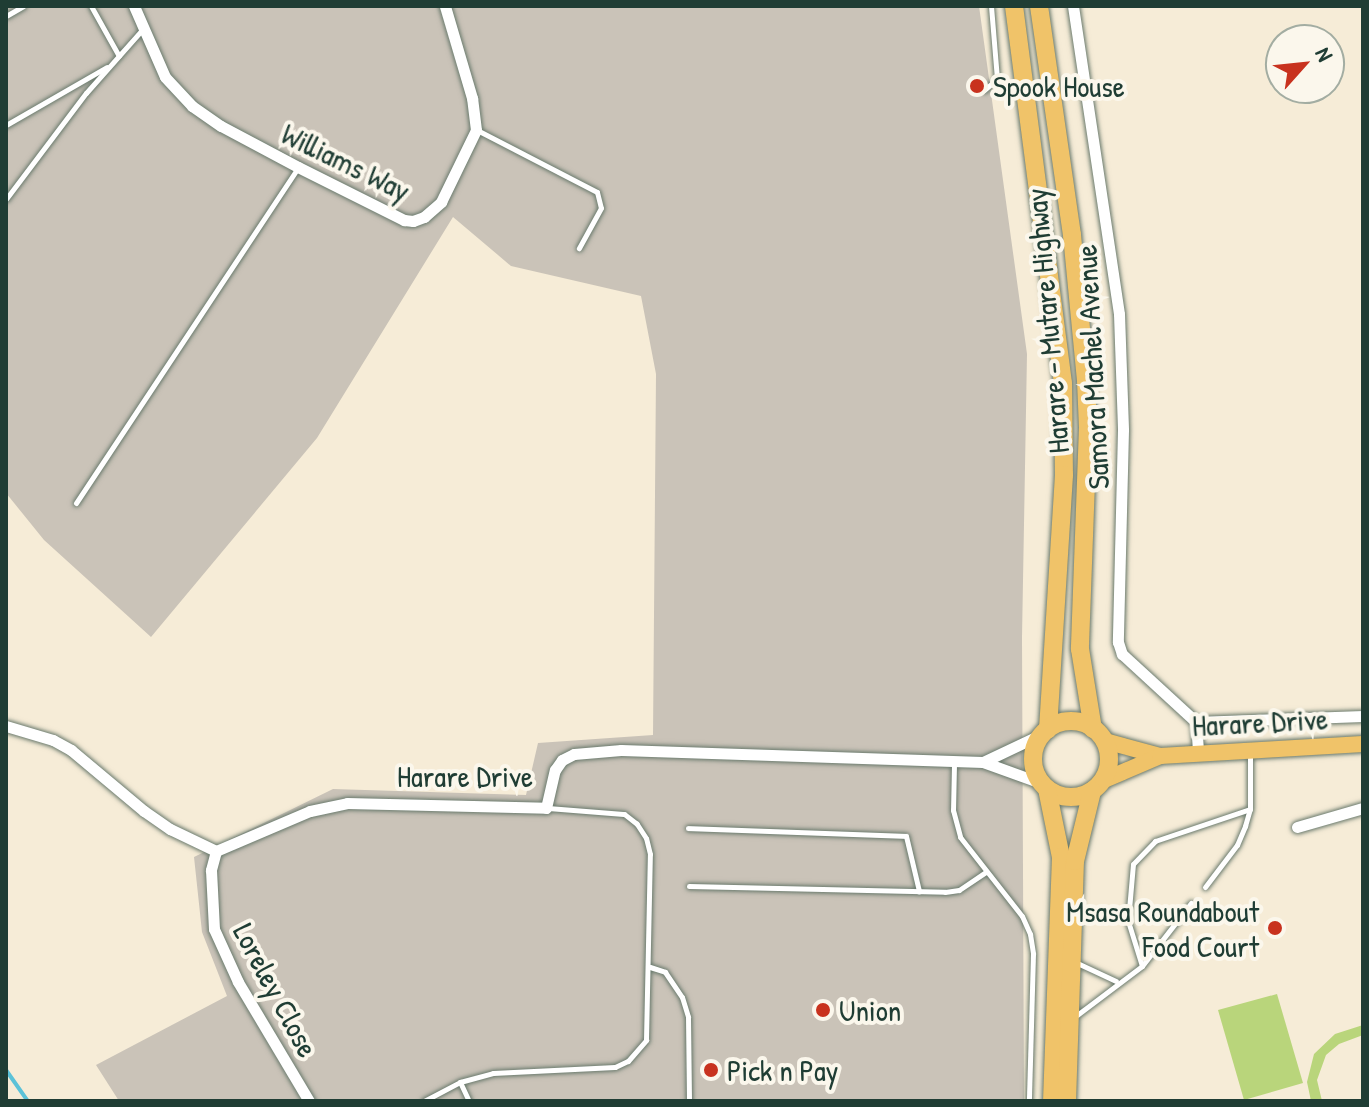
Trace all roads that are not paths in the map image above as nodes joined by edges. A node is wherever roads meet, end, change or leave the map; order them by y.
1 (23, 6) edge
2 (91, 6) edge
3 (134, 6) edge
4 (445, 6) edge
5 (991, 6) edge
6 (1014, 6) edge
7 (1039, 6) edge
8 (1073, 6) edge
9 (6, 16) edge
10 (142, 30) junction
11 (119, 56) junction
12 (111, 65) junction
13 (984, 90) dead end
14 (6, 125) edge
15 (476, 130) junction
16 (298, 167) junction
17 (6, 199) edge
18 (579, 248) dead end
19 (76, 503) dead end
20 (1174, 706) joint
21 (1363, 716) edge
22 (1196, 722) junction
23 (6, 726) edge
24 (1045, 731) junction
25 (1099, 735) junction
26 (1363, 744) edge
27 (1250, 751) junction
28 (1198, 753) junction
29 (1160, 756) junction
30 (983, 762) junction
31 (954, 764) junction
32 (1044, 786) junction
33 (1097, 786) junction
34 (546, 808) junction
35 (1363, 808) edge
36 (1250, 809) junction
37 (1297, 827) dead end
38 (688, 828) dead end
39 (216, 851) junction
40 (986, 872) junction
41 (689, 886) dead end
42 (1205, 887) dead end
43 (919, 891) junction
44 (1191, 903) dead end
45 (1072, 960) junction
46 (1142, 966) junction
47 (650, 967) junction
48 (1117, 982) junction
49 (1070, 1021) junction
50 (460, 1082) junction
51 (309, 1101) edge
52 (424, 1101) edge
53 (469, 1101) edge
54 (689, 1101) edge
55 (1029, 1101) edge
56 (1052, 1101) edge
57 (1067, 1101) edge

1 - 9 lane
2 - 11 lane
3 - 10 street, Williams Way
4 - 15 street
5 - 13 lane
6 - 24 highway, Harare - Mutare Highway
7 - 25 highway, Harare - Mutare Highway
8 - 20 street, Samora Machel Avenue
10 - 11 lane
10 - 16 street, Williams Way
11 - 12 lane
12 - 14 lane
12 - 17 lane
15 - 16 street, Williams Way
15 - 18 lane
16 - 19 lane
20 - 22 street, Harare Drive
21 - 22 street, Harare Drive
22 - 28 street
23 - 39 street
24 - 25 highway
24 - 30 street, Harare Drive
24 - 32 highway
25 - 29 main road, Harare Drive
25 - 33 highway
26 - 27 main road, Harare Drive
27 - 28 main road, Harare Drive
27 - 36 lane
28 - 29 main road, Harare Drive
29 - 33 main road, Harare Drive
30 - 31 street, Harare Drive
30 - 32 street, Harare Drive
31 - 34 street, Harare Drive
31 - 40 lane
32 - 33 highway
32 - 56 highway
33 - 45 highway
34 - 39 street, Harare Drive
34 - 47 lane
35 - 37 street
36 - 42 lane
36 - 46 lane
38 - 43 lane
39 - 51 street, Loreley Close
40 - 43 lane
40 - 55 lane
41 - 43 lane
44 - 46 lane
45 - 48 lane
45 - 49 highway
46 - 48 lane
47 - 50 lane
47 - 54 lane
48 - 49 lane
49 - 57 highway
50 - 52 lane
50 - 53 lane

